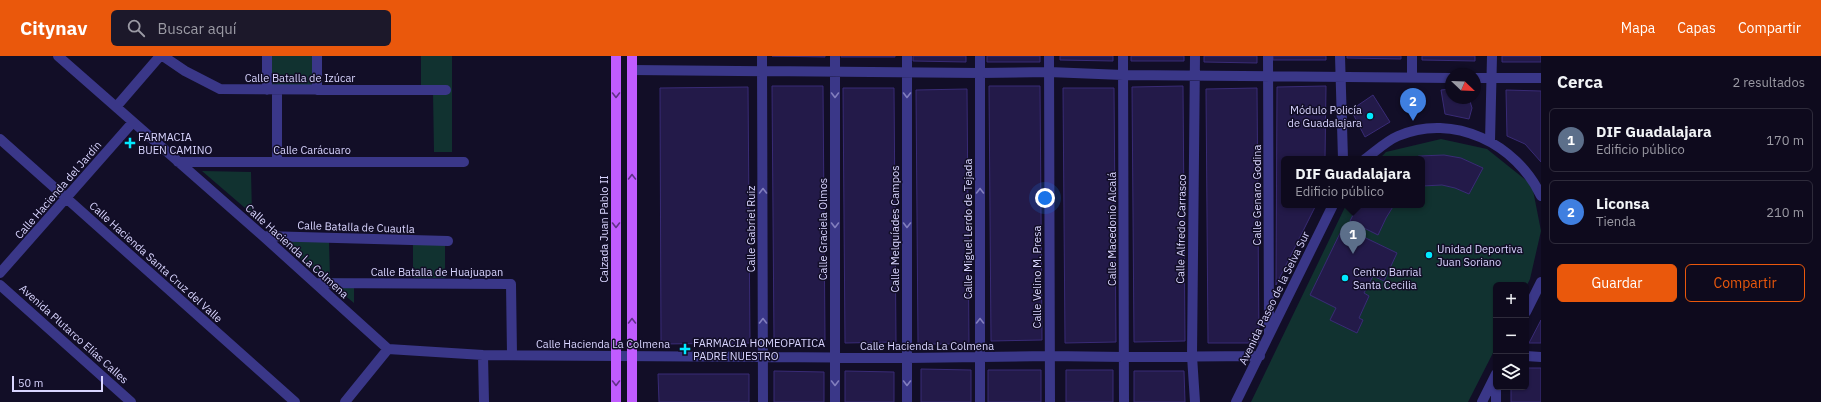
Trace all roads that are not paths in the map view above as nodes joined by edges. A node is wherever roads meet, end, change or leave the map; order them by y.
1 (58, 56) edge
2 (162, 56) edge
3 (267, 56) edge
4 (317, 56) edge
5 (616, 56) edge
6 (632, 56) edge
7 (762, 56) edge
8 (835, 56) edge
9 (907, 56) edge
10 (980, 56) edge
11 (1049, 56) edge
12 (1123, 56) edge
13 (1195, 56) edge
14 (1268, 56) edge
15 (1340, 56) edge
16 (1412, 56) edge
17 (1492, 56) edge
18 (632, 70) junction
19 (762, 72) junction
20 (835, 72) junction
21 (1049, 72) junction
22 (907, 73) junction
23 (980, 73) junction
24 (1123, 75) junction
25 (1195, 75) junction
26 (1268, 76) junction
27 (1340, 77) junction
28 (1412, 77) junction
29 (1445, 78) edge
30 (1481, 78) edge
31 (1492, 78) junction
32 (1541, 78) edge
33 (272, 90) junction
34 (316, 90) junction
35 (446, 90) dead end
36 (116, 107) junction
37 (133, 122) junction
38 (0, 139) edge
39 (1490, 141) junction
40 (1343, 156) edge
41 (1369, 156) edge
42 (178, 162) junction
43 (277, 162) junction
44 (464, 162) dead end
45 (1541, 196) edge
46 (66, 198) junction
47 (1332, 208) edge
48 (263, 236) junction
49 (448, 241) dead end
50 (0, 273) edge
51 (1541, 282) edge
52 (316, 283) junction
53 (0, 285) edge
54 (1529, 306) edge
55 (1269, 334) junction
56 (388, 349) junction
57 (483, 355) junction
58 (512, 355) junction
59 (616, 356) junction
60 (632, 356) junction
61 (1049, 356) junction
62 (1192, 356) junction
63 (1260, 356) junction
64 (1529, 356) edge
65 (1541, 356) edge
66 (763, 357) junction
67 (1124, 357) junction
68 (835, 358) junction
69 (907, 358) junction
70 (980, 358) junction
71 (1493, 380) edge
72 (1496, 390) edge
73 (130, 402) edge
74 (295, 402) edge
75 (345, 402) edge
76 (484, 402) edge
77 (616, 402) edge
78 (632, 402) edge
79 (763, 402) edge
80 (835, 402) edge
81 (907, 402) edge
82 (980, 402) edge
83 (1050, 402) edge
84 (1124, 402) edge
85 (1195, 402) edge
86 (1236, 402) edge
87 (1482, 402) edge
88 (1496, 402) edge

1 - 36 street, Calle Hacienda La Colmena
2 - 33 street, Calle Batalla de Izúcar
2 - 36 street
3 - 33 street
4 - 34 street
5 -> 59 main road, Calzada Juan Pablo II
6 - 18 main road
7 - 19 street, Calle Gabriel Ruiz
8 - 20 street, Calle Graciela Olmos
9 - 22 street, Calle Melquíades Campos
10 - 23 street, Calle Miguel Lerdo de Tejada
11 - 21 street, Calle Velino M. Presa
12 - 24 street, Calle Macedonio Alcalá
13 - 25 street, Calle Alfredo Carrasco
14 - 26 street, Calle Genaro Godina
15 - 27 street
16 - 28 street
17 - 31 street
18 - 19 street
60 -> 18 main road
19 - 20 street
66 -> 19 street, Calle Gabriel Ruiz
20 - 22 street
20 -> 68 street, Calle Graciela Olmos
21 - 23 street
21 - 24 street
21 - 61 street, Calle Velino M. Presa
22 - 23 street
22 -> 69 street, Calle Melquíades Campos
70 -> 23 street, Calle Miguel Lerdo de Tejada
24 - 25 street
24 - 67 street, Calle Macedonio Alcalá
25 - 26 street
25 - 62 street, Calle Alfredo Carrasco
26 - 27 street
26 - 55 street, Calle Genaro Godina
27 - 28 street
27 - 40 street
28 - 29 street
30 - 31 street
31 - 32 street
31 - 39 street
33 - 34 street, Calle Batalla de Izúcar
33 - 43 street
34 - 35 street, Calle Batalla de Izúcar
36 - 37 street, Calle Hacienda La Colmena
37 - 42 street, Calle Hacienda La Colmena
37 - 46 street, Calle Hacienda del Jardín
38 - 46 street, Calle Hacienda Santa Cruz del Valle
39 - 41 street
39 - 45 street
42 - 43 street, Calle Carácuaro
42 - 48 street, Calle Hacienda La Colmena
43 - 44 street, Calle Carácuaro
46 - 50 street, Calle Hacienda del Jardín
46 - 74 street, Calle Hacienda Santa Cruz del Valle
47 - 55 street, Avenida Paseo de la Selva Sur
48 - 49 street, Calle Batalla de Cuautla
48 - 52 street, Calle Hacienda La Colmena
51 - 54 street
52 - 56 street, Calle Hacienda La Colmena
52 - 58 street, Calle Batalla de Huajuapan
53 - 73 street, Avenida Plutarco Elías Calles
55 - 63 street, Avenida Paseo de la Selva Sur
56 - 57 street, Calle Hacienda La Colmena
56 - 75 street
57 - 58 street, Calle Hacienda La Colmena
57 - 76 street
58 - 59 street, Calle Hacienda La Colmena
59 - 60 street, Calle Hacienda La Colmena
59 -> 77 main road, Calzada Juan Pablo II
60 - 66 street, Calle Hacienda La Colmena
60 - 78 main road
61 - 67 street, Calle Hacienda La Colmena
61 - 70 street, Calle Hacienda La Colmena
61 - 83 street, Calle Velino M. Presa
62 - 63 street, Calle Hacienda La Colmena
62 - 67 street, Calle Hacienda La Colmena
62 - 85 street, Calle Alfredo Carrasco
63 - 86 street, Avenida Paseo de la Selva Sur
64 - 65 street
66 - 68 street, Calle Hacienda La Colmena
66 - 79 street, Calle Gabriel Ruiz
67 - 84 street, Calle Macedonio Alcalá
68 - 69 street, Calle Hacienda La Colmena
68 -> 80 street, Calle Graciela Olmos
69 - 70 street, Calle Hacienda La Colmena
69 -> 81 street, Calle Melquíades Campos
70 - 82 street, Calle Miguel Lerdo de Tejada
71 - 87 street
72 - 88 street

